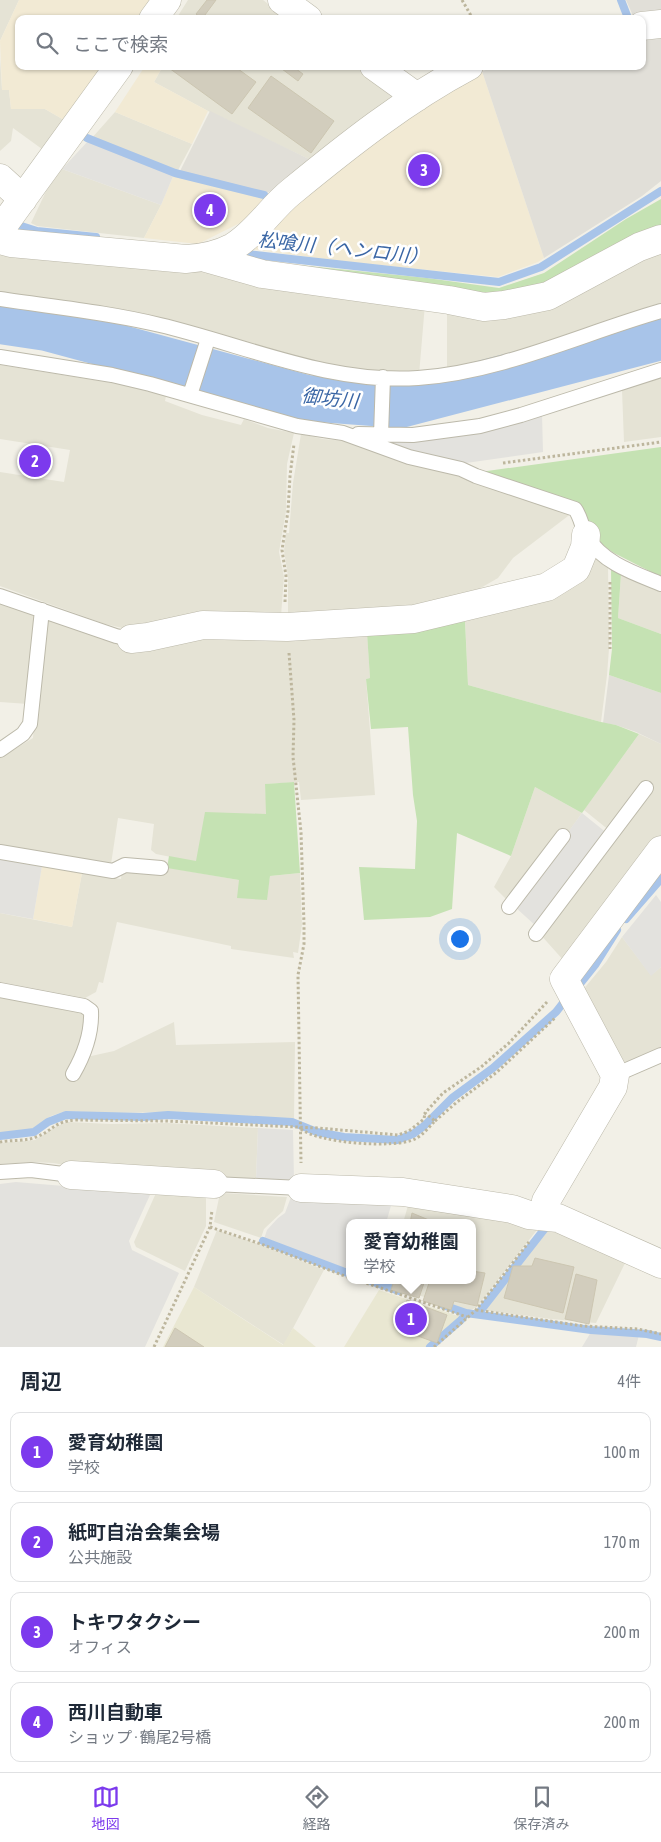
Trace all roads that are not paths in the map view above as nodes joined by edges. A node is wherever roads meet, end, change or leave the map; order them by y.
1 (167, 0) edge
2 (282, 0) edge
3 (156, 15) edge
4 (303, 15) edge
5 (661, 24) edge
6 (646, 26) edge
7 (116, 70) edge
8 (379, 70) edge
9 (462, 70) edge
10 (416, 97) junction
11 (0, 178) edge
12 (8, 222) edge
13 (661, 239) edge
14 (218, 253) junction
15 (0, 299) edge
16 (661, 311) edge
17 (208, 339) junction
18 (0, 357) edge
19 (661, 370) edge
20 (383, 377) junction
21 (190, 395) junction
22 (342, 433) junction
23 (381, 435) junction
24 (586, 535) junction
25 (661, 584) edge
26 (0, 596) edge
27 (42, 610) junction
28 (131, 639) joint
29 (0, 750) edge
30 (646, 788) dead end
31 (563, 836) dead end
32 (661, 850) edge
33 (0, 852) edge
34 (161, 868) dead end
35 (510, 908) dead end
36 (536, 934) dead end
37 (0, 990) edge
38 (661, 1055) edge
39 (73, 1074) dead end
40 (615, 1075) junction
41 (0, 1172) edge
42 (71, 1175) joint
43 (214, 1184) joint
44 (301, 1188) joint
45 (543, 1216) junction
46 (661, 1264) edge

1 - 3 street
2 - 4 street
5 - 6 street
7 - 12 street
8 - 10 street
9 - 10 street
10 - 14 street
11 - 12 street
12 - 14 street
13 - 14 street
15 - 17 lane
16 - 20 lane
17 - 20 lane
17 - 21 lane
18 - 21 lane
19 - 23 lane
20 - 23 lane
21 - 22 lane
22 - 23 lane
22 - 24 lane
24 - 25 lane
24 - 28 street
26 - 27 lane
27 - 28 lane
27 - 29 lane
30 - 36 lane
31 - 35 lane
32 - 40 street
33 - 34 lane
37 - 39 lane
38 - 40 lane
40 - 45 street
41 - 42 lane
42 - 43 street
43 - 44 lane
44 - 45 street
45 - 46 street

